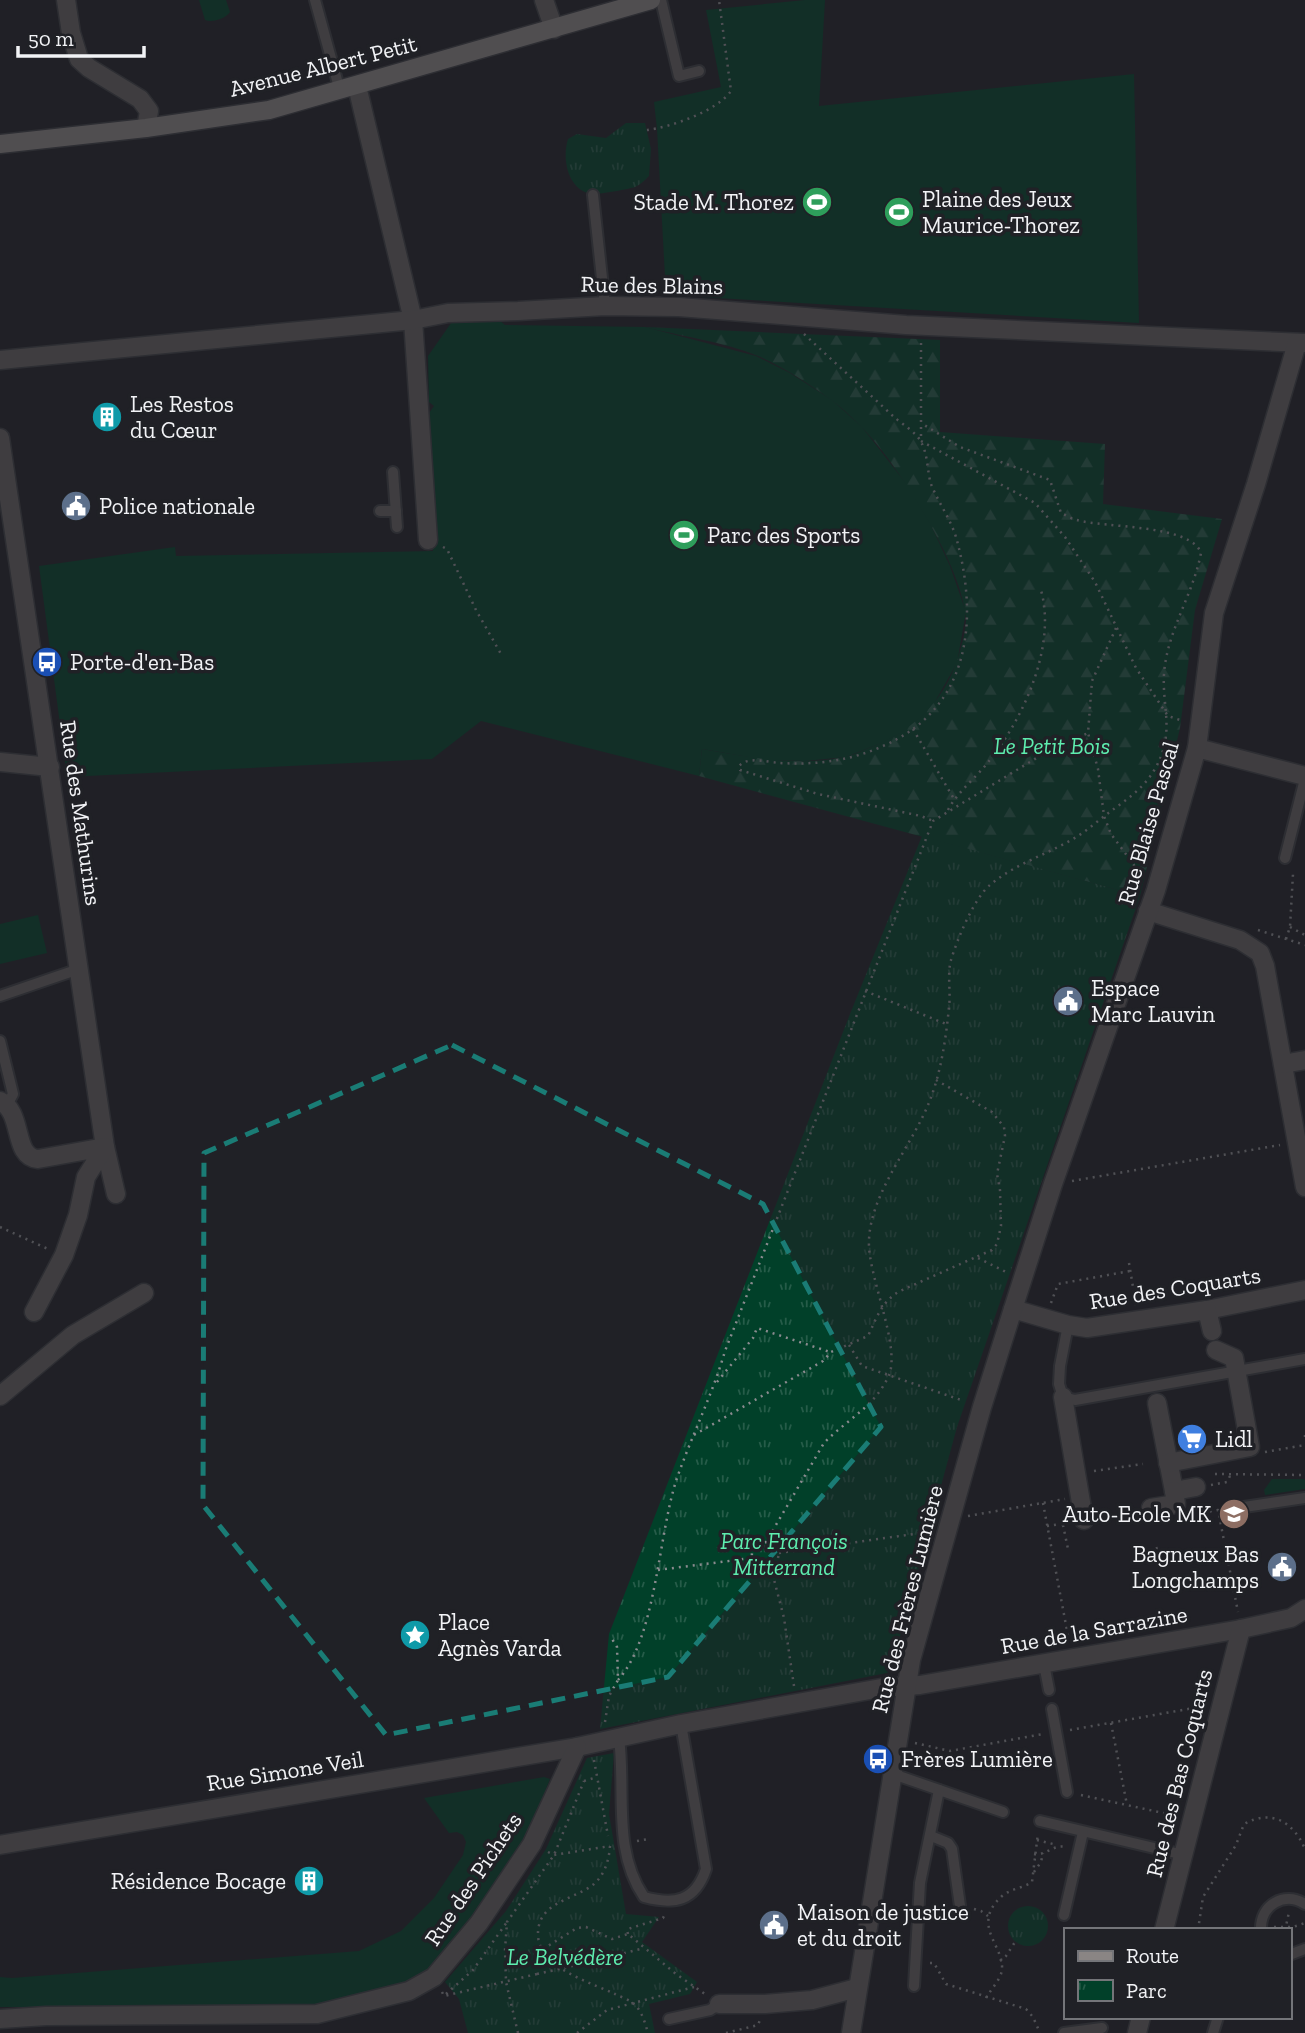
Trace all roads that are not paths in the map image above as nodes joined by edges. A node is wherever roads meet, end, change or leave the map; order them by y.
1 (66, 0) edge
2 (315, 0) edge
3 (544, 0) edge
4 (651, 0) edge
5 (661, 0) edge
6 (554, 29) junction
7 (699, 71) dead end
8 (349, 88) junction
9 (146, 128) junction
10 (0, 144) edge
11 (593, 195) dead end
12 (605, 306) junction
13 (413, 320) junction
14 (1301, 343) edge
15 (0, 360) edge
16 (0, 438) edge
17 (393, 472) dead end
18 (380, 511) dead end
19 (396, 511) junction
20 (397, 527) dead end
21 (423, 535) road end
22 (1197, 748) junction
23 (0, 762) edge
24 (50, 767) junction
25 (1305, 778) edge
26 (1285, 858) road end
27 (1148, 911) junction
28 (79, 969) junction
29 (0, 996) edge
30 (0, 1041) edge
31 (1305, 1060) edge
32 (1283, 1064) junction
33 (4, 1103) edge
34 (105, 1147) junction
35 (1305, 1187) edge
36 (116, 1194) dead end
37 (1305, 1290) edge
38 (144, 1293) dead end
39 (1013, 1309) junction
40 (1207, 1310) junction
41 (34, 1312) dead end
42 (1068, 1325) junction
43 (1212, 1331) dead end
44 (1216, 1350) dead end
45 (1305, 1360) edge
46 (0, 1396) edge
47 (1063, 1397) junction
48 (1157, 1403) dead end
49 (1168, 1463) junction
50 (1196, 1487) dead end
51 (1175, 1497) junction
52 (1305, 1498) edge
53 (1244, 1507) dead end
54 (1143, 1510) road end
55 (1084, 1520) dead end
56 (1298, 1613) edge
57 (1241, 1629) junction
58 (1044, 1664) junction
59 (906, 1687) junction
60 (1049, 1690) dead end
61 (1052, 1709) dead end
62 (681, 1724) junction
63 (613, 1739) junction
64 (585, 1752) junction
65 (893, 1774) junction
66 (939, 1790) junction
67 (1067, 1792) road end
68 (1003, 1812) dead end
69 (1040, 1821) road end
70 (1083, 1832) junction
71 (931, 1836) junction
72 (0, 1845) edge
73 (1184, 1855) junction
74 (1305, 1905) edge
75 (960, 1906) road end
76 (1063, 1915) dead end
77 (1165, 1928) edge
78 (1261, 1928) edge
79 (914, 1986) dead end
80 (858, 1988) junction
81 (719, 2004) joint
82 (0, 2019) edge
83 (670, 2019) dead end
84 (1102, 2026) edge
85 (850, 2033) edge
86 (1064, 2033) edge

1 - 9 street
2 - 8 lane
3 - 6 street
4 - 6 main road, Avenue Albert Petit
5 - 7 lane
6 - 8 main road, Avenue Albert Petit
8 - 9 main road, Avenue Albert Petit
8 - 13 street
9 - 10 main road, Avenue Albert Petit
11 - 12 lane
12 - 13 street, Rue des Blains
12 - 14 street, Rue des Blains
13 - 15 street, Rue des Blains
13 - 21 street
14 - 22 street, Rue Blaise Pascal
16 - 24 street, Rue des Mathurins
17 - 19 lane
18 - 19 lane
19 - 20 lane
22 - 25 street
22 - 27 street, Rue Blaise Pascal
23 - 24 street
24 - 28 street, Rue des Mathurins
25 - 26 lane
27 - 32 street
27 - 39 street, Rue Blaise Pascal
28 - 29 lane
28 - 34 street, Rue des Mathurins
30 - 33 lane
31 - 32 street
32 - 35 street
33 - 34 street
34 - 36 street, Rue des Mathurins
34 - 41 street
37 - 40 street, Rue des Coquarts
38 - 46 street
39 - 42 street, Rue des Coquarts
39 - 59 street, Rue des Frères Lumière
40 - 42 street, Rue des Coquarts
40 - 43 street
42 - 47 lane
44 - 49 street
45 - 47 lane
47 - 55 street
48 - 49 street
49 - 51 street
50 - 51 street
51 - 54 street
52 - 53 lane
56 - 57 street, Rue de la Sarrazine
57 - 58 street, Rue de la Sarrazine
57 - 73 street, Rue des Bas Coquarts
58 - 59 street, Rue de la Sarrazine
58 - 60 lane
59 - 62 street
59 - 65 street, Rue des Frères Lumière
61 - 67 lane
62 - 63 street
62 - 63 lane
63 - 64 street
64 - 72 street, Rue Simone Veil
64 - 82 street, Rue des Pichets
65 - 66 lane
65 - 80 street, Rue des Frères Lumière
66 - 68 lane
66 - 71 lane
69 - 70 lane
70 - 73 lane
70 - 76 lane
71 - 75 lane
71 - 79 lane
73 - 77 street, Rue des Bas Coquarts
74 - 78 lane
80 - 81 street
80 - 85 street, Rue des Frères Lumière
81 - 83 lane
84 - 86 lane

